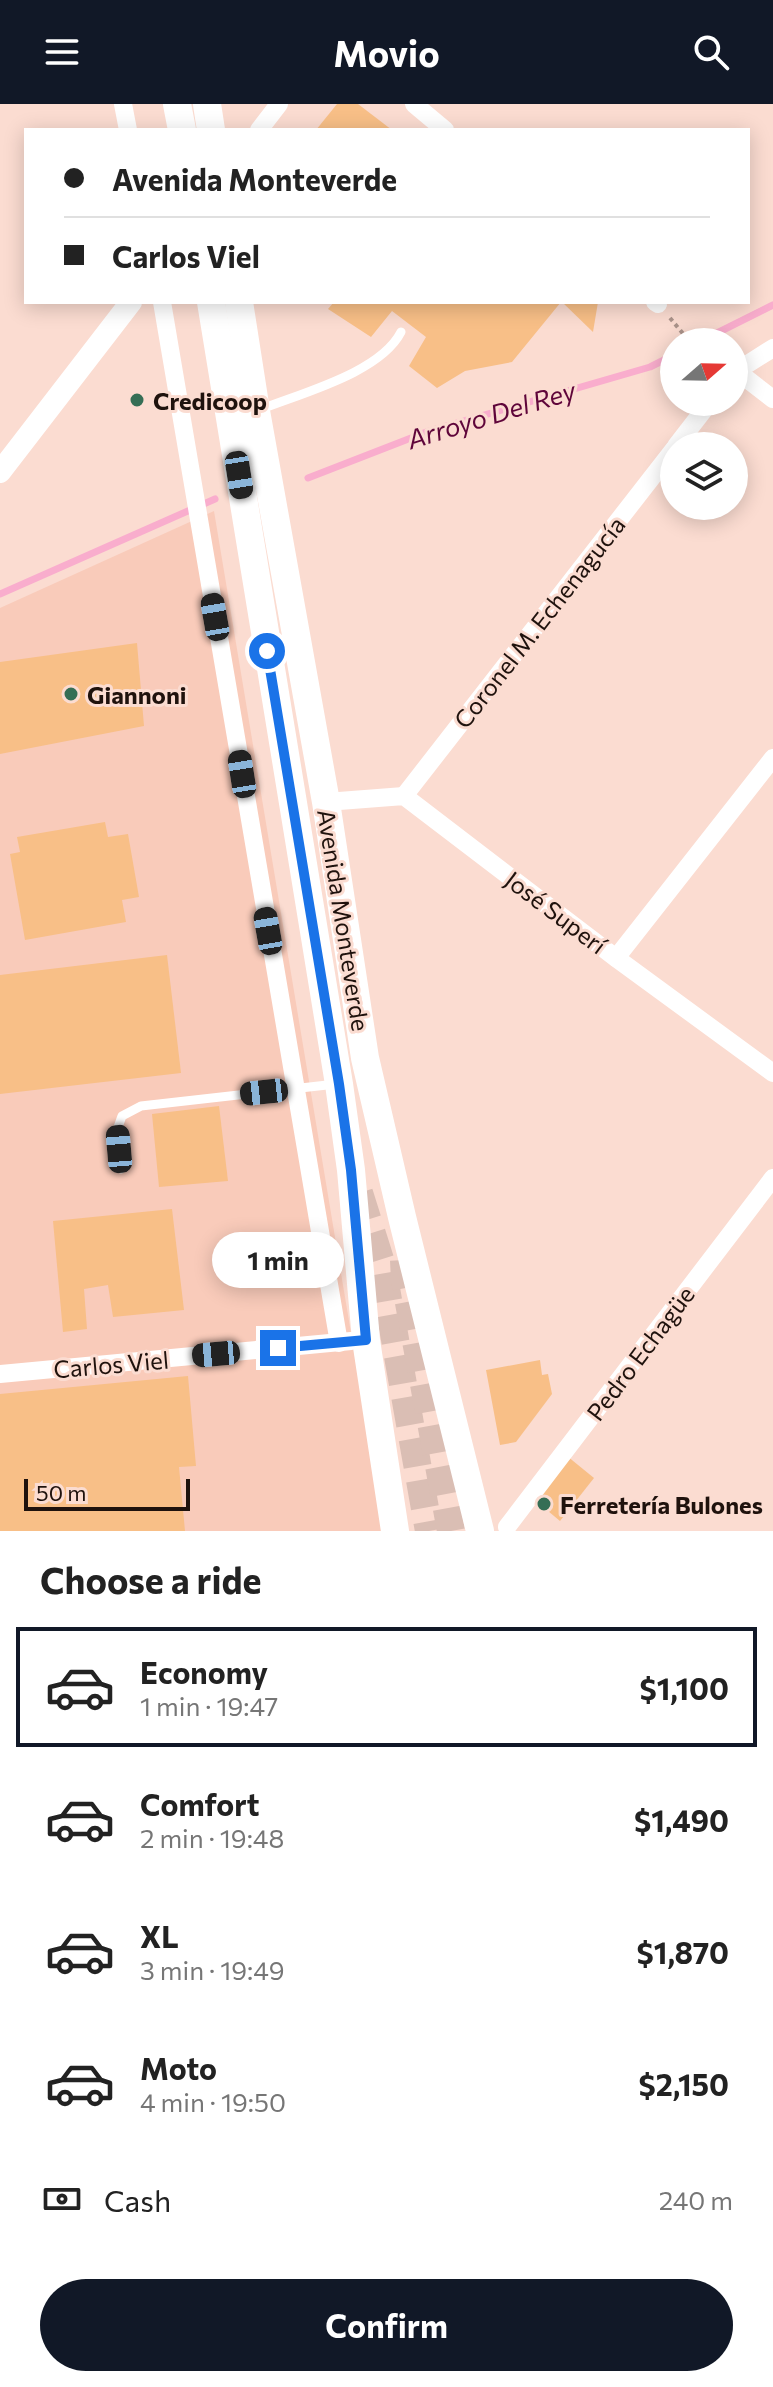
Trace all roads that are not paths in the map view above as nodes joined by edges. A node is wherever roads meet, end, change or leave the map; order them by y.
1 (123, 104) edge
2 (177, 104) edge
3 (207, 104) edge
4 (279, 104) edge
5 (414, 104) edge
6 (128, 128) edge
7 (182, 128) edge
8 (211, 128) edge
9 (261, 128) edge
10 (443, 128) edge
11 (129, 304) edge
12 (162, 304) edge
13 (211, 304) edge
14 (239, 304) edge
15 (401, 332) dead end
16 (768, 350) edge
17 (748, 365) edge
18 (748, 382) edge
19 (773, 399) edge
20 (256, 411) junction
21 (699, 416) edge
22 (687, 432) edge
23 (3, 460) edge
24 (660, 466) edge
25 (773, 758) edge
26 (404, 796) junction
27 (326, 802) junction
28 (616, 958) junction
29 (773, 1073) edge
30 (339, 1084) junction
31 (295, 1089) junction
32 (121, 1169) dead end
33 (773, 1178) edge
34 (353, 1341) junction
35 (0, 1374) edge
36 (495, 1530) edge
37 (395, 1531) edge

1 - 6 street
2 - 7 main road
3 - 8 main road
4 - 9 street
5 - 10 street
11 - 23 street
12 - 31 street
13 - 30 main road, Avenida Monteverde
14 - 20 main road, Avenida Monteverde
15 - 20 lane
16 - 17 street
18 - 19 street
20 - 27 main road, Avenida Monteverde
21 - 22 street, Coronel M. Echenagucía
24 - 26 street, Coronel M. Echenagucía
25 - 28 street
26 - 27 street
26 - 28 street, José Superí
27 - 36 main road, Avenida Monteverde
28 - 29 street, José Superí
30 - 31 lane
30 - 34 main road, Avenida Monteverde
31 - 32 lane
31 - 34 street
33 - 36 street, Pedro Echagüe
34 - 35 street, Carlos Viel
34 - 37 main road, Avenida Monteverde

